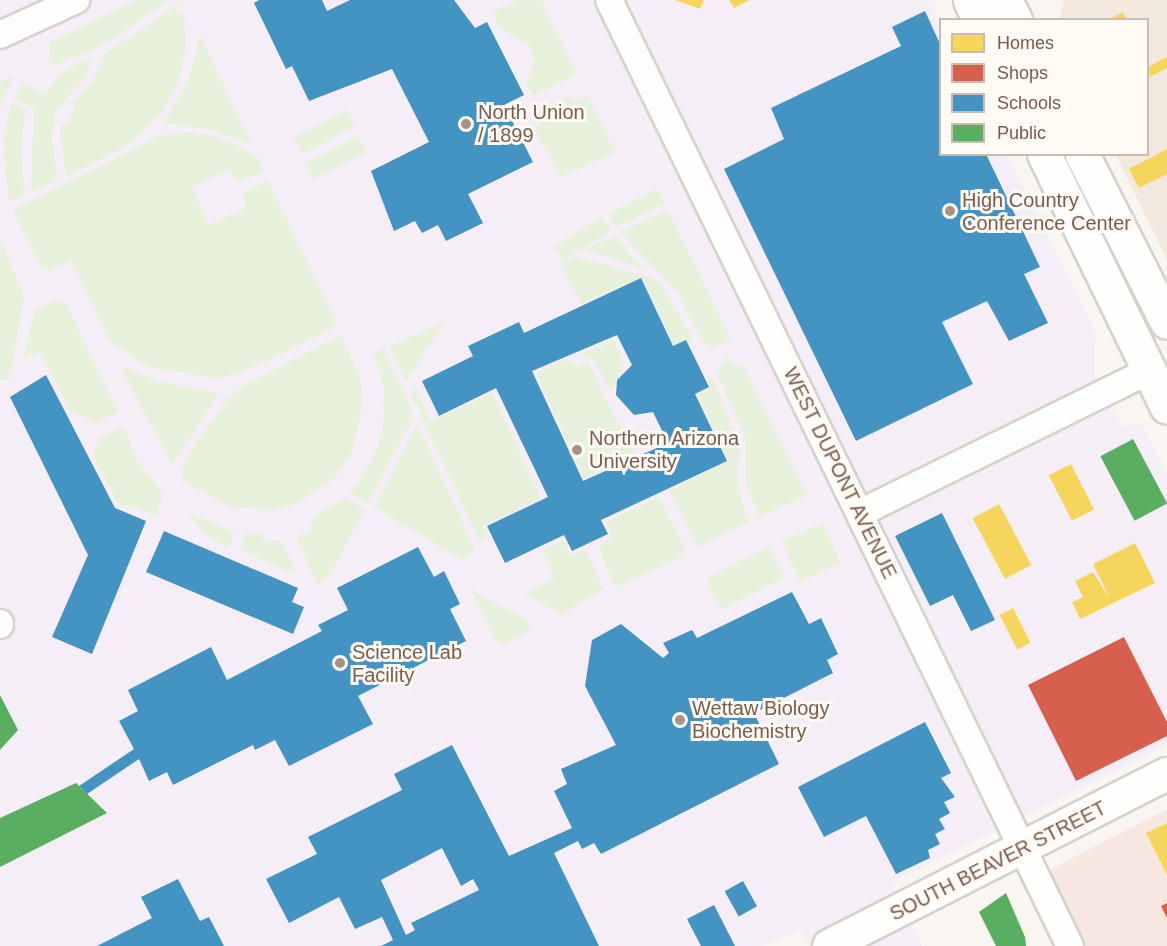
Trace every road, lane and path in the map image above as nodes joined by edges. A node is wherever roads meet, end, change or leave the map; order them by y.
1 (76, 0) edge
2 (609, 0) edge
3 (969, 0) edge
4 (1005, 0) edge
5 (978, 18) edge
6 (1013, 18) edge
7 (0, 35) edge
8 (1045, 156) edge
9 (1083, 156) edge
10 (1167, 322) edge
11 (1158, 372) edge
12 (1167, 407) edge
13 (860, 513) junction
14 (1167, 774) edge
15 (1023, 849) junction
16 (829, 946) edge
17 (1070, 946) edge

1 - 7 street
2 - 13 street, WEST DUPONT AVENUE
3 - 5 main road
4 - 6 main road
8 - 11 main road
9 - 10 main road
11 - 12 main road
11 - 13 street
13 - 15 street, WEST DUPONT AVENUE
14 - 15 street, SOUTH BEAVER STREET
15 - 16 street, SOUTH BEAVER STREET
15 - 17 street, WEST DUPONT AVENUE

